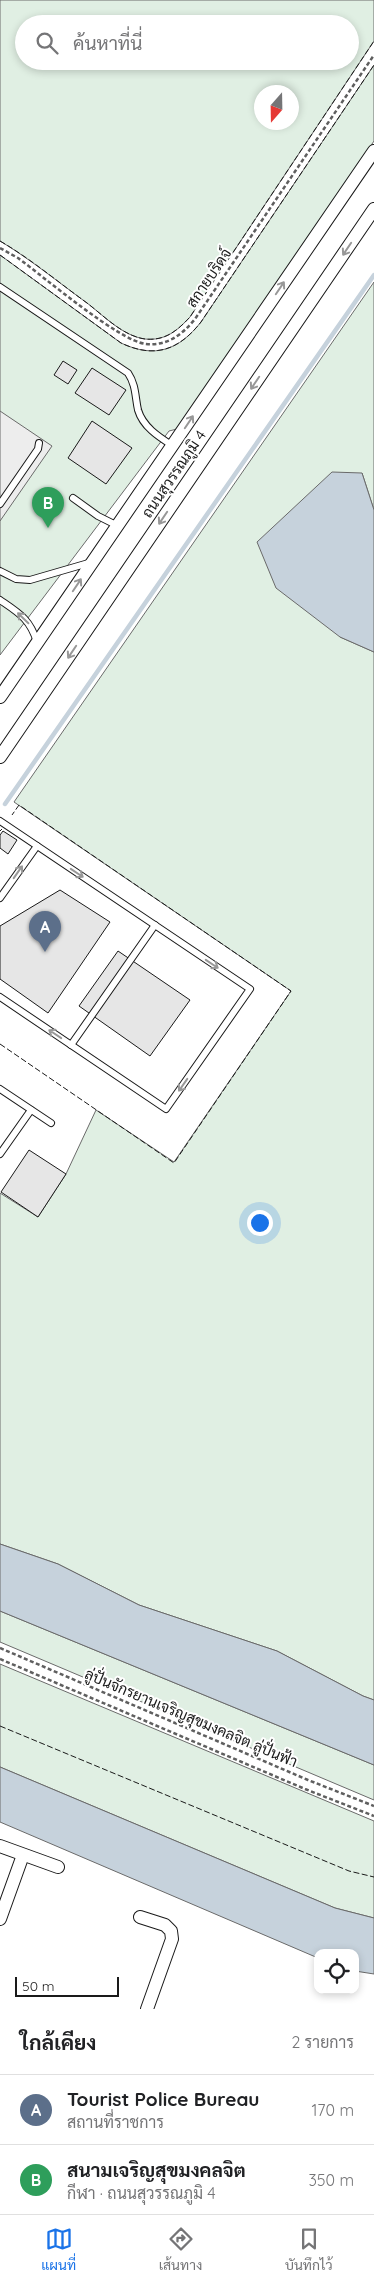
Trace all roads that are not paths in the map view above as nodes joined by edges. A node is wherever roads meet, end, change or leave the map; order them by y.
1 (374, 151) edge
2 (374, 209) edge
3 (0, 287) edge
4 (39, 443) dead end
5 (173, 446) junction
6 (73, 498) dead end
7 (0, 504) edge
8 (118, 526) junction
9 (93, 561) junction
10 (0, 571) edge
11 (0, 600) edge
12 (37, 643) junction
13 (0, 697) edge
14 (0, 757) edge
15 (0, 821) edge
16 (37, 846) junction
17 (0, 898) edge
18 (155, 925) junction
19 (0, 997) edge
20 (71, 1045) junction
21 (0, 1089) edge
22 (31, 1110) junction
23 (51, 1123) dead end
24 (0, 1154) edge
25 (0, 1846) edge
26 (23, 1854) junction
27 (58, 1867) dead end
28 (140, 1917) dead end
29 (0, 1919) edge
30 (147, 2009) edge

5 -> 1 street, ถนนสุวรรณภูมิ 4
2 -> 14 street, ถนนสุวรรณภูมิ 4
3 - 5 lane
4 - 7 lane
5 - 8 street, ถนนสุวรรณภูมิ 4
6 - 8 lane
8 - 9 street, ถนนสุวรรณภูมิ 4
9 - 10 lane
12 -> 9 street, ถนนสุวรรณภูมิ 4
12 -> 11 lane
12 - 13 street, ถนนสุวรรณภูมิ 4
15 - 16 lane
17 -> 16 lane
16 -> 18 lane
18 - 20 lane
18 -> 20 lane
20 -> 19 lane
21 - 22 lane
22 - 23 lane
22 - 24 lane
25 - 26 street
26 - 27 street
26 - 29 street
28 - 30 street

